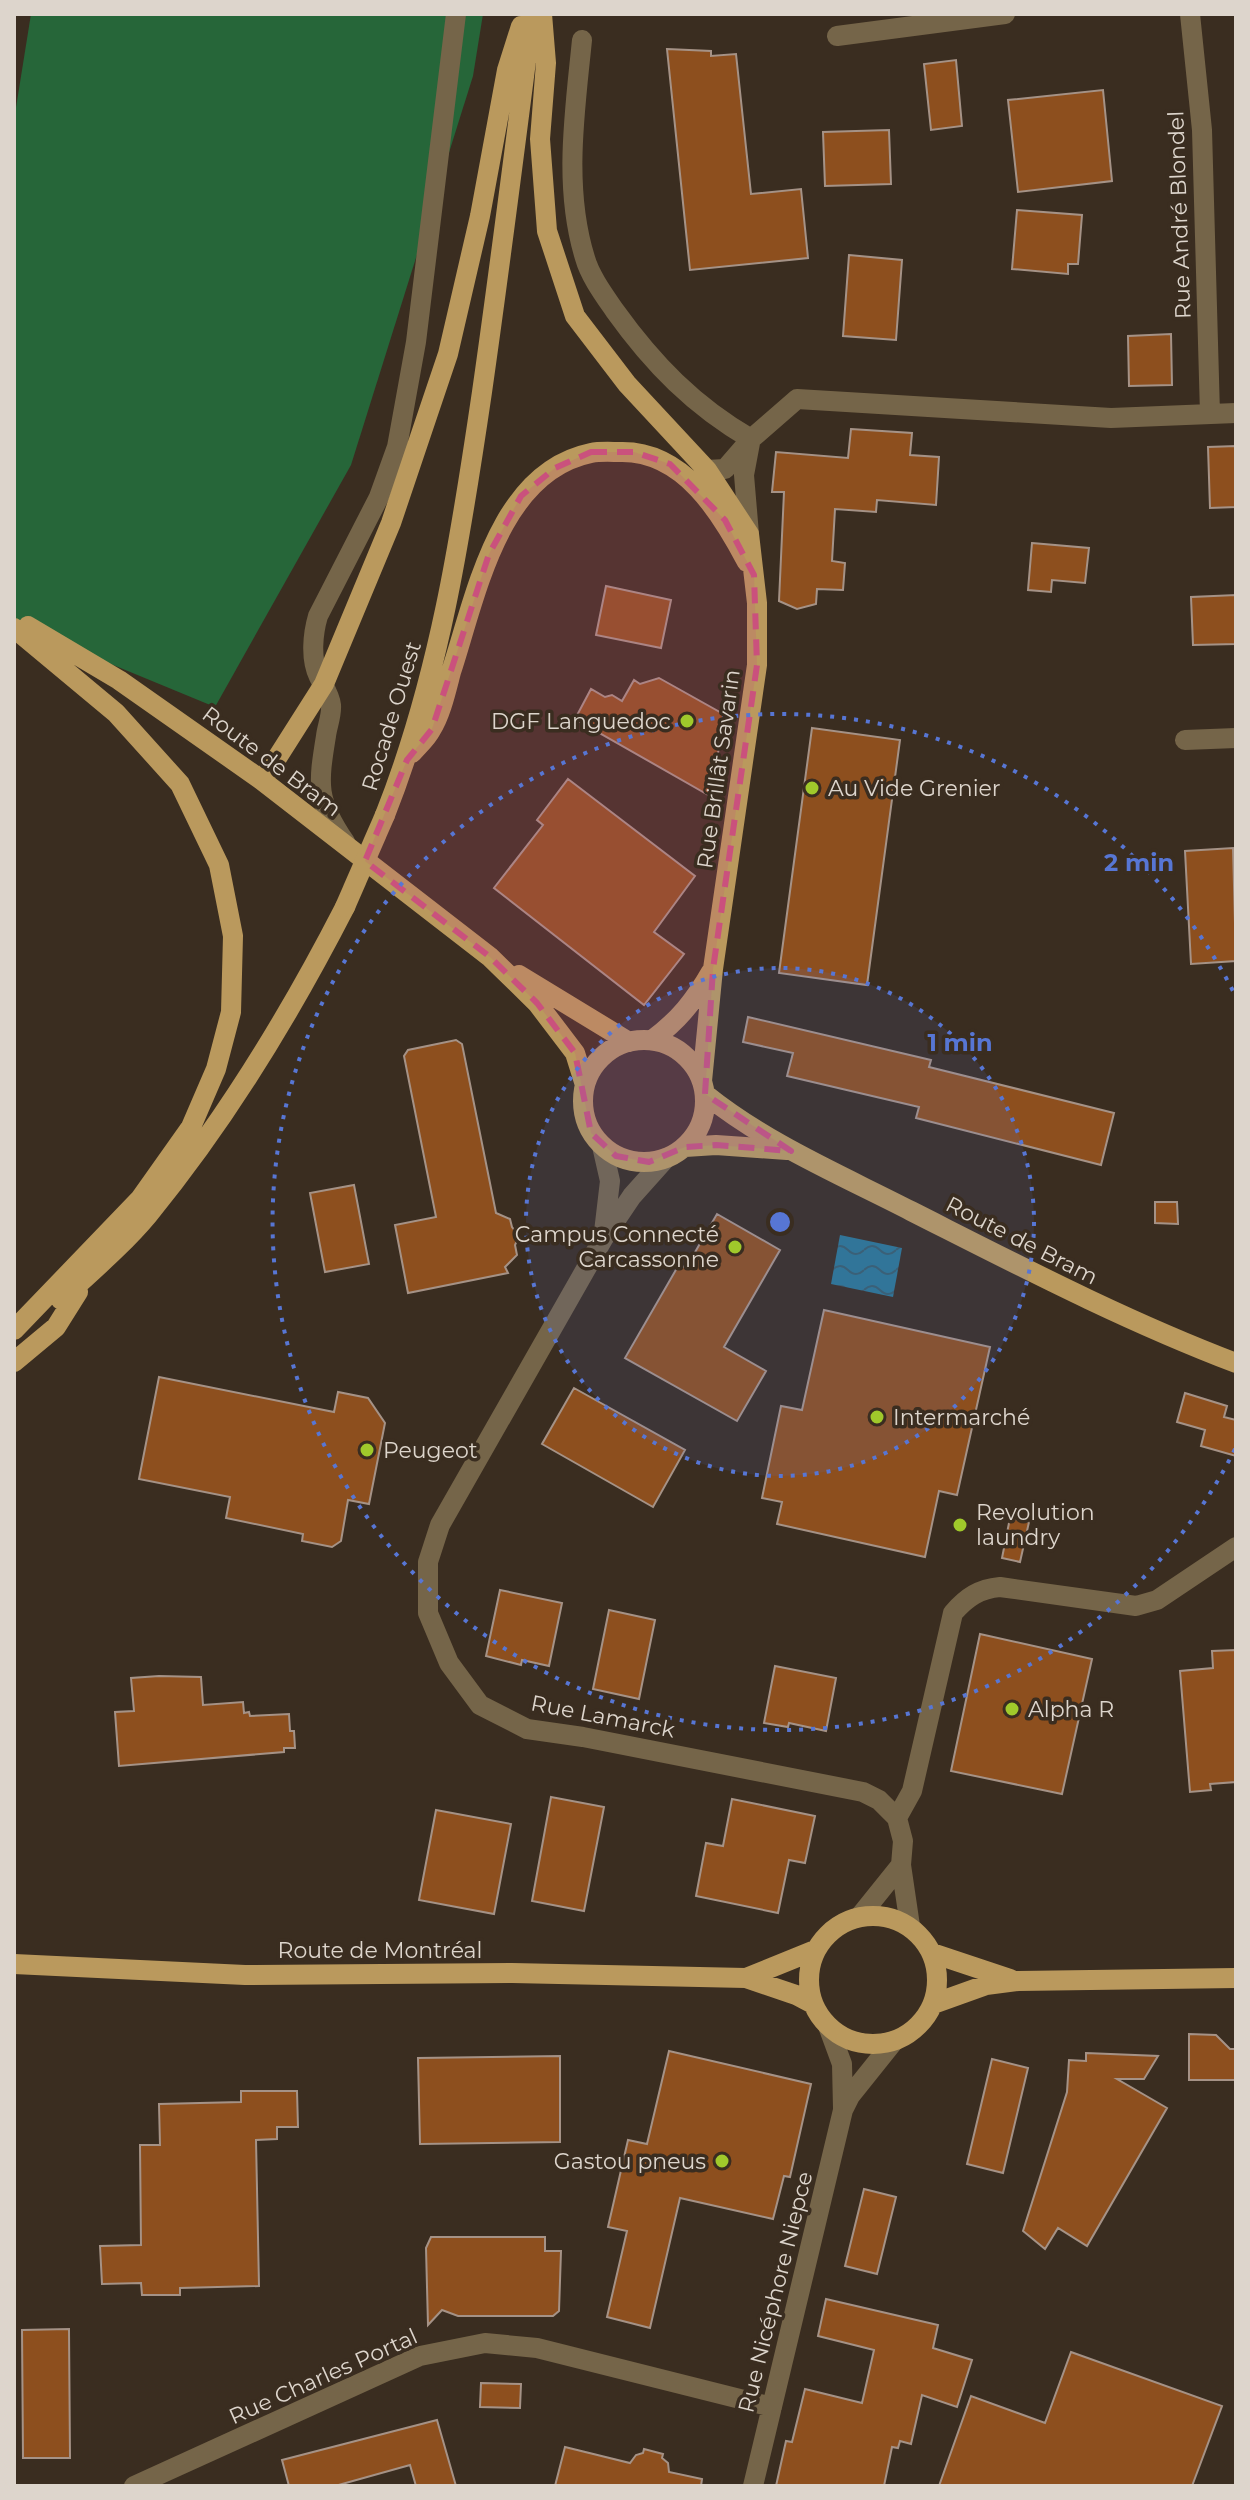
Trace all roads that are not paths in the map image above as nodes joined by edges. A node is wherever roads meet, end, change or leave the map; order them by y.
1 (456, 14) edge
2 (524, 14) edge
3 (532, 14) edge
4 (542, 14) edge
5 (1005, 14) edge
6 (1190, 14) edge
7 (837, 36) dead end
8 (582, 40) dead end
9 (1236, 413) edge
10 (1210, 414) junction
11 (751, 439) junction
12 (707, 470) junction
13 (749, 534) junction
14 (754, 575) junction
15 (14, 618) edge
16 (14, 628) edge
17 (324, 684) junction
18 (1236, 738) edge
19 (1185, 740) dead end
20 (407, 760) junction
21 (260, 779) junction
22 (352, 851) junction
23 (490, 957) junction
24 (713, 969) junction
25 (652, 1040) junction
26 (629, 1042) junction
27 (585, 1085) junction
28 (704, 1088) junction
29 (602, 1146) junction
30 (685, 1147) junction
31 (791, 1151) junction
32 (666, 1158) junction
33 (603, 1239) junction
34 (89, 1274) junction
35 (14, 1330) edge
36 (14, 1342) edge
37 (14, 1362) edge
38 (1236, 1363) edge
39 (1236, 1547) edge
40 (897, 1818) junction
41 (901, 1865) junction
42 (860, 1916) junction
43 (910, 1926) junction
44 (815, 1950) junction
45 (932, 1953) junction
46 (14, 1964) edge
47 (746, 1978) junction
48 (1236, 1978) edge
49 (1018, 1981) junction
50 (813, 2004) junction
51 (933, 2004) junction
52 (828, 2026) junction
53 (894, 2041) junction
54 (843, 2110) junction
55 (772, 2407) junction
56 (134, 2486) edge
57 (753, 2486) edge

1 - 17 street
2 - 17 main road
3 - 20 main road, Rocade Ouest
4 - 12 main road
5 - 7 street
6 - 10 street, Rue André Blondel
8 - 11 street
9 - 10 street
10 - 11 street
11 - 12 street
11 - 13 street
12 - 13 main road
13 - 14 main road, Rue Brillât Savarin
14 - 20 main road
14 - 24 main road, Rue Brillât Savarin
15 - 21 main road, Route de Bram
16 - 35 main road
17 - 21 main road
17 - 22 street
18 - 19 street
20 - 34 main road, Rocade Ouest, bridge
21 - 22 main road, Route de Bram
22 - 23 main road, Route de Bram
23 - 26 main road, Route de Bram
23 - 27 main road, Route de Bram
24 - 25 main road, Rue Brillât Savarin
24 - 28 main road, Rue Brillât Savarin
25 - 26 main road
25 - 28 main road, Route de Bram
26 - 27 main road
27 - 29 main road, Route de Bram
28 - 30 main road
28 - 31 main road, Route de Bram
29 - 32 main road, Route de Bram
29 - 33 street, Rue Lamarck
30 - 31 main road, Route de Bram
30 - 32 main road, Route de Bram
31 - 38 main road, Route de Bram
32 - 33 street, Rue Lamarck
33 - 40 street, Rue Lamarck
34 - 36 main road, Rocade Ouest
34 - 37 main road
39 - 40 street
40 - 41 street
41 - 42 street
41 - 43 street
42 - 43 main road
42 - 44 main road
43 - 45 main road
44 - 47 main road, Route de Montréal
44 - 50 main road
45 - 49 main road
45 - 51 main road
46 - 47 main road, Route de Montréal
47 - 50 main road, Route de Montréal
48 - 49 main road
49 - 51 main road
50 - 52 main road
51 - 53 main road
52 - 53 main road
52 - 54 street, Rue Nicéphore Niepce
53 - 54 street, Rue Nicéphore Niepce
54 - 55 street, Rue Nicéphore Niepce
55 - 56 street, Rue Charles Portal
55 - 57 street, Rue Nicéphore Niepce

